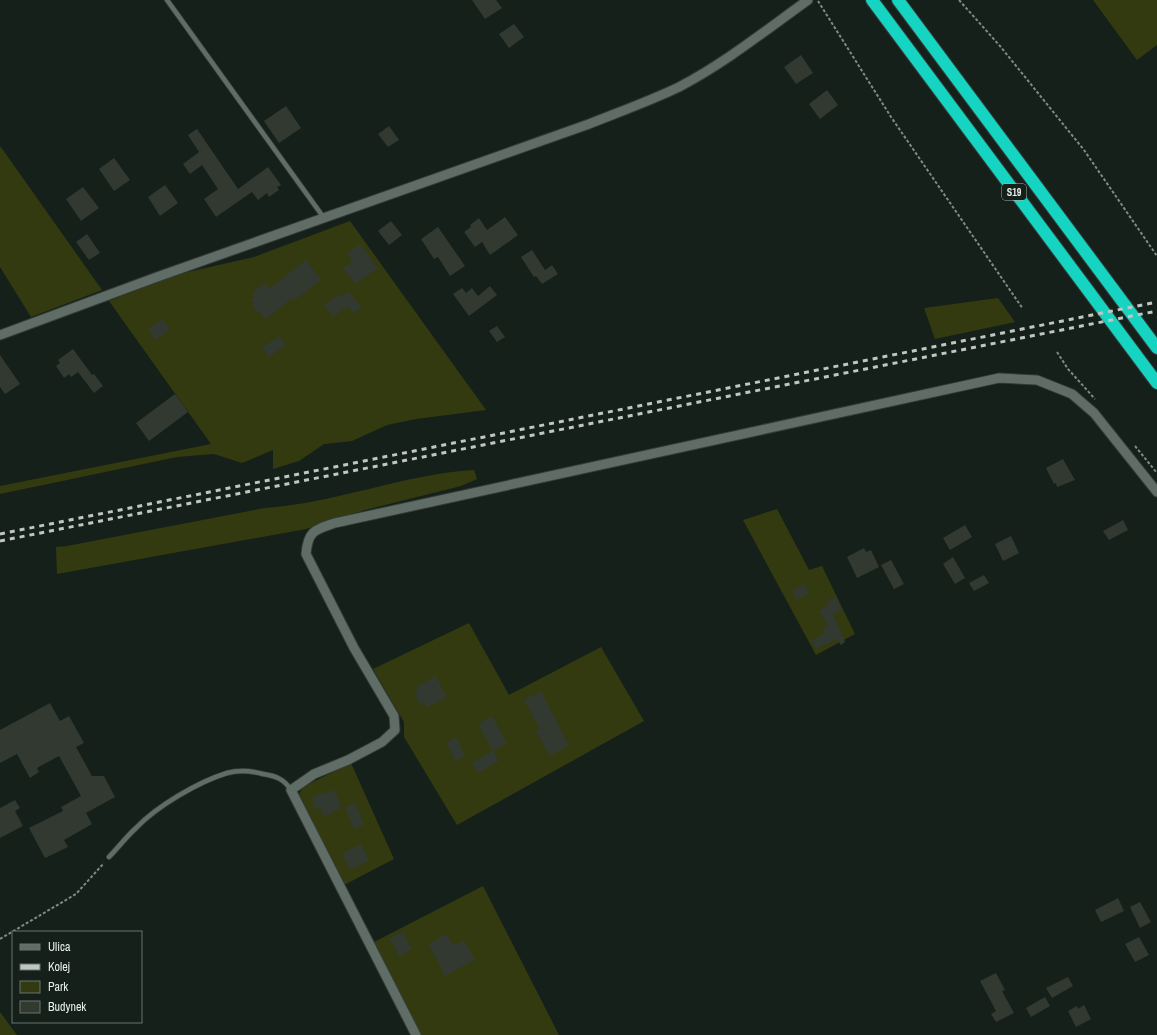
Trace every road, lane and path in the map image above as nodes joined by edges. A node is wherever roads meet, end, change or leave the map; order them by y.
1 (167, 0) edge
2 (808, 0) edge
3 (818, 0) edge
4 (872, 0) edge
5 (898, 0) edge
6 (959, 0) edge
7 (324, 218) junction
8 (1157, 256) edge
9 (1023, 309) dead end
10 (0, 335) edge
11 (1157, 348) edge
12 (1157, 383) edge
13 (1157, 492) edge
14 (291, 790) junction
15 (109, 857) joint
16 (14, 931) edge
17 (12, 932) edge
18 (0, 939) edge
19 (416, 1035) edge

1 - 7 lane
2 - 7 street
3 - 9 path
4 - 12 highway, S19
5 - 11 highway, S19
6 - 8 path
7 - 10 street
13 - 14 street
14 - 15 lane
14 - 19 street
15 - 16 path
17 - 18 path

